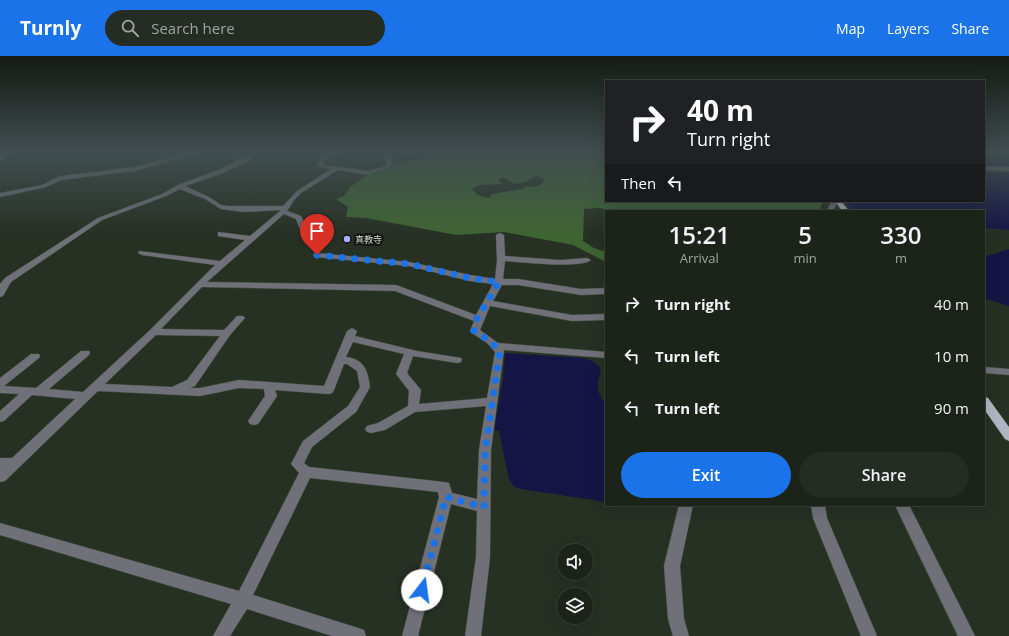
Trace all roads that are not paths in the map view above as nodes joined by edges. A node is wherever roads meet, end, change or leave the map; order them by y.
1 (56, 180) edge
2 (196, 180) edge
3 (315, 180) edge
4 (180, 186) junction
5 (0, 195) edge
6 (836, 202) edge
7 (839, 202) edge
8 (284, 210) junction
9 (830, 210) edge
10 (845, 210) edge
11 (305, 232) dead end
12 (221, 234) dead end
13 (500, 236) dead end
14 (252, 239) junction
15 (142, 253) dead end
16 (317, 255) dead end
17 (501, 258) junction
18 (586, 260) dead end
19 (222, 264) junction
20 (499, 282) junction
21 (200, 284) junction
22 (605, 291) edge
23 (0, 294) edge
24 (487, 303) junction
25 (605, 317) edge
26 (240, 318) dead end
27 (477, 319) junction
28 (153, 332) junction
29 (227, 333) junction
30 (495, 346) junction
31 (410, 352) junction
32 (85, 353) dead end
33 (605, 355) edge
34 (35, 356) dead end
35 (340, 360) junction
36 (457, 360) dead end
37 (985, 370) edge
38 (1009, 372) edge
39 (0, 383) edge
40 (95, 387) junction
41 (270, 387) junction
42 (0, 390) edge
43 (173, 391) junction
44 (33, 392) junction
45 (84, 396) junction
46 (493, 402) junction
47 (985, 402) edge
48 (413, 408) junction
49 (0, 418) edge
50 (254, 421) dead end
51 (371, 429) dead end
52 (1009, 436) edge
53 (0, 463) edge
54 (14, 463) junction
55 (306, 472) junction
56 (0, 477) edge
57 (446, 497) junction
58 (686, 506) edge
59 (818, 506) edge
60 (902, 506) edge
61 (484, 507) junction
62 (0, 529) edge
63 (243, 600) junction
64 (221, 636) edge
65 (358, 636) edge
66 (410, 636) edge
67 (473, 636) edge
68 (681, 636) edge
69 (869, 636) edge
70 (967, 636) edge

1 - 5 street
2 - 4 street
3 - 8 street
4 - 8 street
4 - 23 street
6 - 9 street
7 - 10 main road
8 - 11 street
8 - 14 street
12 - 14 street
13 - 17 street
14 - 19 street
15 - 19 street
16 - 20 street
17 - 18 street
17 - 20 street
19 - 21 street
20 - 22 street
20 - 24 street
21 - 27 street
21 - 28 street
24 - 25 street
24 - 27 street
26 - 29 street
27 - 30 street
28 - 29 street
28 - 40 street
29 - 43 street
30 - 33 street
30 - 46 street
31 - 35 street
31 - 36 street
31 - 48 street
32 - 44 street
34 - 39 street
35 - 41 street
35 - 55 street
37 - 38 street
40 - 43 street
40 - 45 street
41 - 43 street
41 - 50 street
42 - 44 street
44 - 45 street
44 - 49 street
45 - 54 street
46 - 48 street
46 - 61 street
47 - 52 main road
48 - 51 street
53 - 54 street
54 - 56 street
55 - 57 street
55 - 63 street
57 - 61 street
57 - 66 street
58 - 68 street
59 - 69 street
60 - 70 street
61 - 67 street
62 - 63 street
63 - 64 street
63 - 65 street

